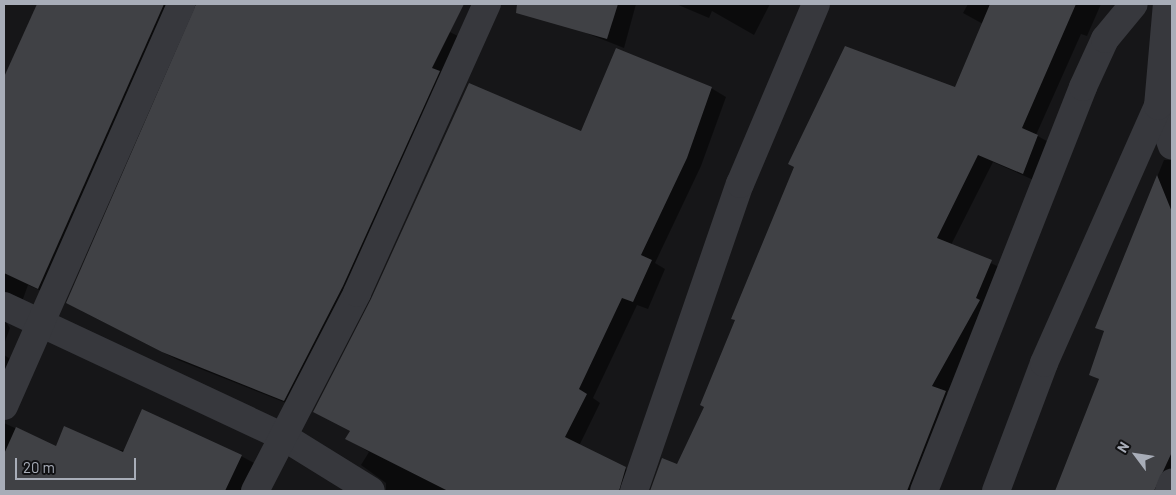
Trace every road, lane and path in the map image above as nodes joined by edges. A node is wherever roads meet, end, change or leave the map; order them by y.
1 (181, 4) edge
2 (487, 4) edge
3 (816, 4) edge
4 (1134, 4) edge
5 (1167, 4) edge
6 (1158, 106) junction
7 (1172, 146) edge
8 (4, 306) edge
9 (43, 323) junction
10 (4, 406) edge
11 (284, 437) junction
12 (1172, 483) edge
13 (255, 491) edge
14 (371, 491) edge
15 (634, 491) edge
16 (924, 491) edge
17 (996, 491) edge
18 (1169, 491) edge

1 - 9 street
2 - 11 street
3 - 15 street
4 - 16 street
5 - 6 street
6 - 7 street
6 - 17 street
8 - 9 street
9 - 10 street
9 - 11 street
11 - 13 street
11 - 14 street
12 - 18 street

